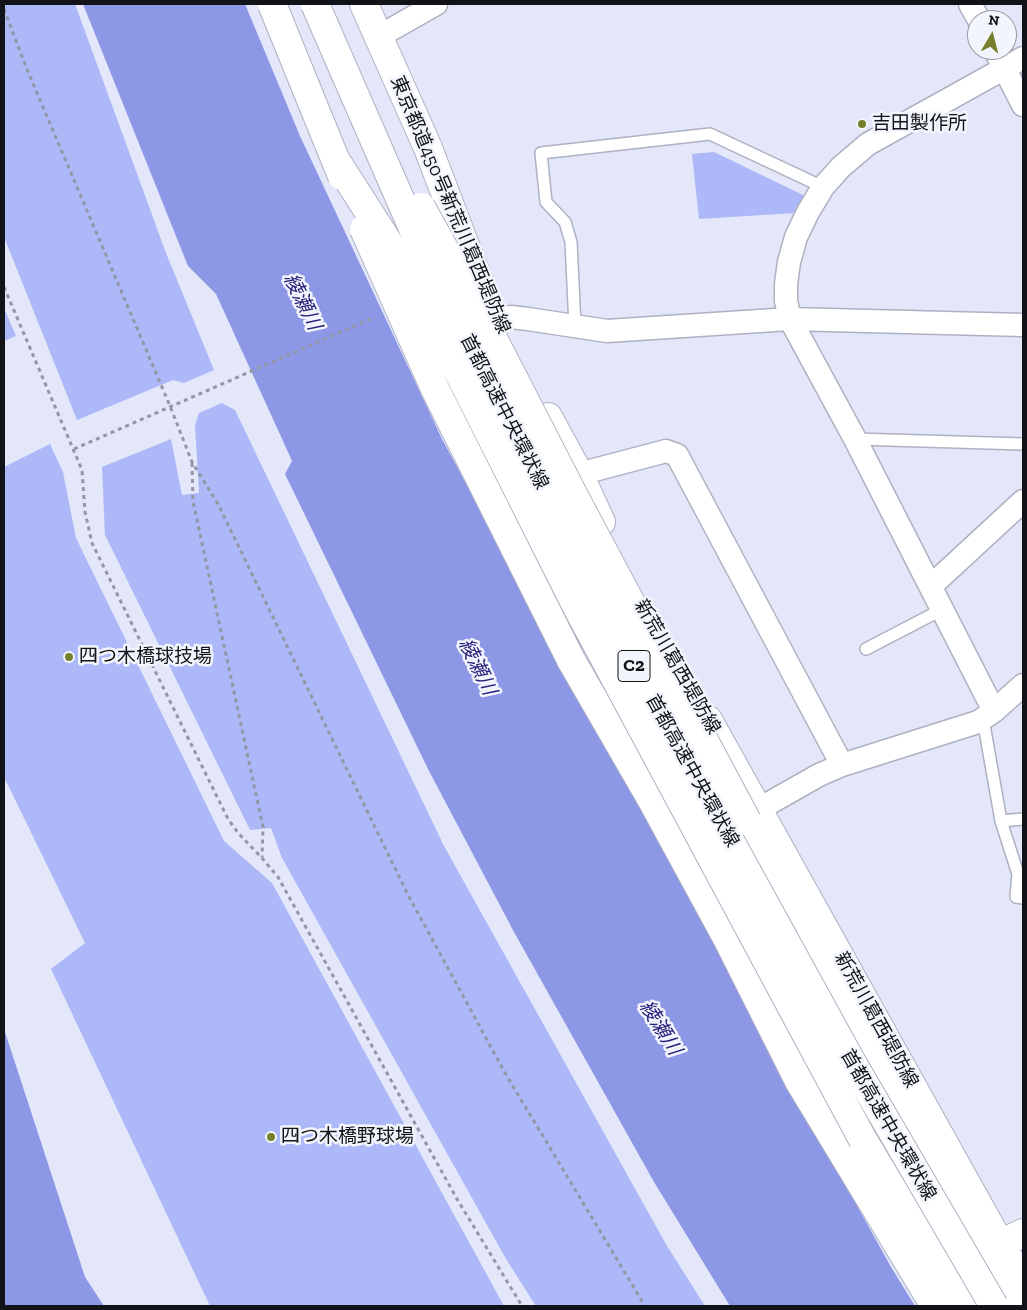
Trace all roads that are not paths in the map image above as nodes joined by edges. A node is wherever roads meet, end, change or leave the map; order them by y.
1 (272, 4) edge
2 (315, 4) edge
3 (364, 4) edge
4 (436, 4) edge
5 (378, 37) junction
6 (1006, 60) edge
7 (1008, 60) edge
8 (1023, 105) edge
9 (335, 159) junction
10 (823, 187) junction
11 (790, 319) junction
12 (496, 321) junction
13 (1023, 325) edge
14 (575, 326) junction
15 (855, 439) junction
16 (1023, 444) edge
17 (579, 474) junction
18 (1023, 501) edge
19 (931, 586) junction
20 (634, 592) junction
21 (941, 610) junction
22 (866, 649) dead end
23 (1023, 685) edge
24 (988, 715) junction
25 (842, 765) junction
26 (759, 809) junction
27 (1023, 818) edge
28 (1000, 821) junction
29 (1023, 898) edge
30 (1017, 1235) edge
31 (1023, 1281) edge
32 (935, 1306) edge
33 (963, 1306) edge
34 (983, 1306) edge
35 (994, 1306) edge
36 (1020, 1306) edge

1 - 9 main road, bridge
2 - 35 main road, 首都高速中央環状線 / C2, bridge
2 - 36 main road, bridge
3 - 5 main road, 東京都道450号新荒川葛西堤防線
4 - 5 street
5 - 12 main road, 東京都道450号新荒川葛西堤防線
6 - 10 street
7 - 8 street
9 - 32 main road, bridge
9 - 33 main road, bridge
10 - 11 street
10 - 14 lane
11 - 13 street
11 - 14 street
11 - 15 street
12 - 14 street
12 - 17 main road, 東京都道450号新荒川葛西堤防線
15 - 16 lane
15 - 19 street
17 - 20 main road, 東京都道450号新荒川葛西堤防線
17 - 25 street
18 - 19 street
19 - 21 street
20 - 26 main road, 新荒川葛西堤防線
20 - 34 main road, 新荒川葛西堤防線
21 - 22 lane
21 - 24 street
23 - 24 street
24 - 25 street
24 - 28 lane
25 - 26 street
26 - 30 main road, 新荒川葛西堤防線
27 - 28 lane
28 - 29 lane
30 - 31 main road, 新荒川葛西堤防線

